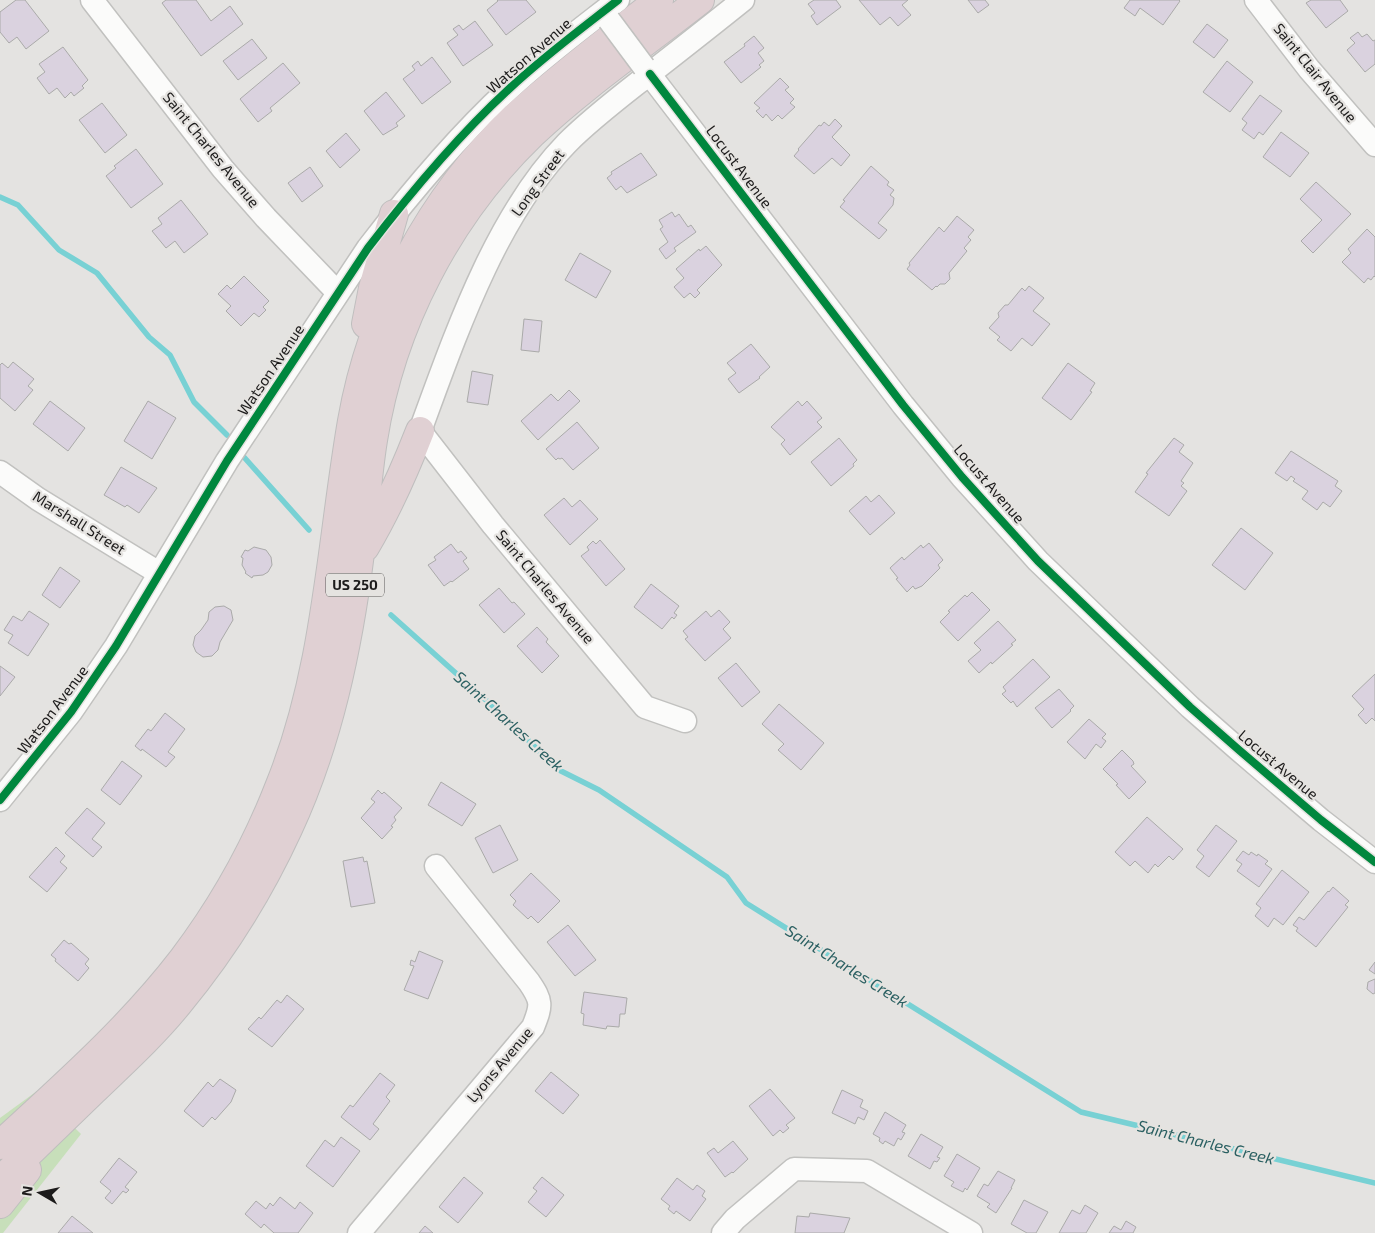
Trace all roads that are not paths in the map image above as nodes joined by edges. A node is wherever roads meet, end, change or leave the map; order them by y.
1 (92, 0) edge
2 (660, 0) edge
3 (700, 0) edge
4 (743, 0) edge
5 (1256, 0) edge
6 (606, 8) edge
7 (647, 70) junction
8 (1375, 145) edge
9 (394, 214) junction
10 (338, 294) junction
11 (357, 398) junction
12 (420, 431) junction
13 (0, 472) edge
14 (359, 557) junction
15 (158, 573) junction
16 (685, 721) dead end
17 (0, 800) edge
18 (1375, 862) edge
19 (436, 866) dead end
20 (75, 1109) junction
21 (6, 1138) edge
22 (0, 1181) edge
23 (0, 1204) edge
24 (729, 1226) edge
25 (359, 1233) edge
26 (971, 1233) edge

1 - 10 street, Saint Charles Avenue
2 - 11 highway, US 250
3 - 14 highway, US 250
4 - 7 street, Long Street
5 - 8 street, Saint Clair Avenue
6 - 7 street, Locust Avenue, bridge
6 - 9 street, Watson Avenue
7 - 12 street, Long Street
7 - 18 street, Locust Avenue
9 - 10 street, Watson Avenue
9 - 11 highway
10 - 15 street, Watson Avenue
11 - 21 highway, US 250
12 - 14 highway
12 - 16 street, Saint Charles Avenue
13 - 15 street, Marshall Street
14 - 20 highway, US 250
15 - 17 street, Watson Avenue
19 - 25 street, Lyons Avenue
20 - 22 highway, US 250
20 - 23 highway
24 - 26 street

